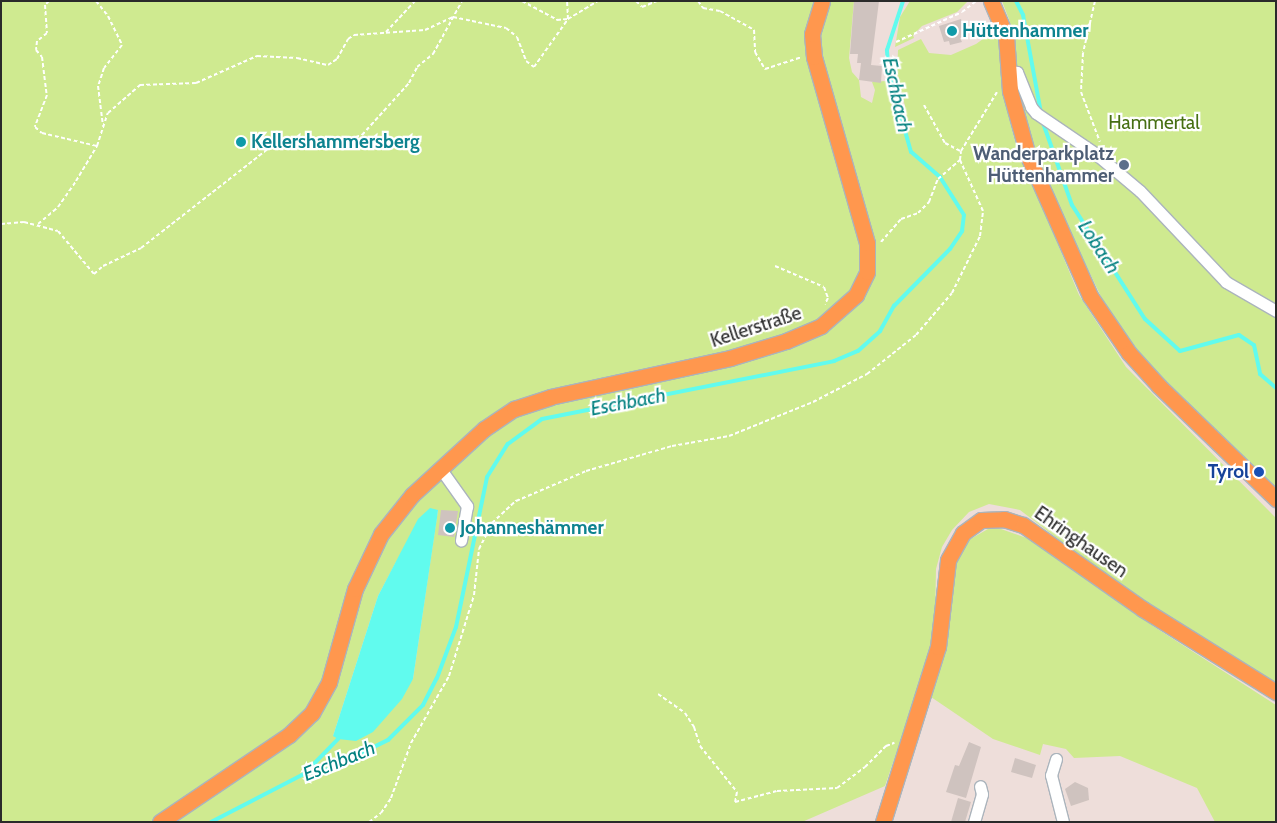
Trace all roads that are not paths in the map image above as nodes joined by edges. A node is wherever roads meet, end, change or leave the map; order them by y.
1 (822, 1) edge
2 (991, 1) edge
3 (1009, 71) junction
4 (1276, 311) edge
5 (440, 468) junction
6 (1276, 499) edge
7 (461, 540) dead end
8 (1276, 692) edge
9 (1056, 759) dead end
10 (980, 786) dead end
11 (160, 822) edge
12 (883, 822) edge
13 (974, 822) edge
14 (1063, 822) edge

1 - 5 main road, Kellerstraße
2 - 3 main road
3 - 4 street
3 - 6 main road
5 - 7 street
5 - 11 main road, Kellerstraße
8 - 12 main road, Ehringhausen
9 - 14 street
10 - 13 street

